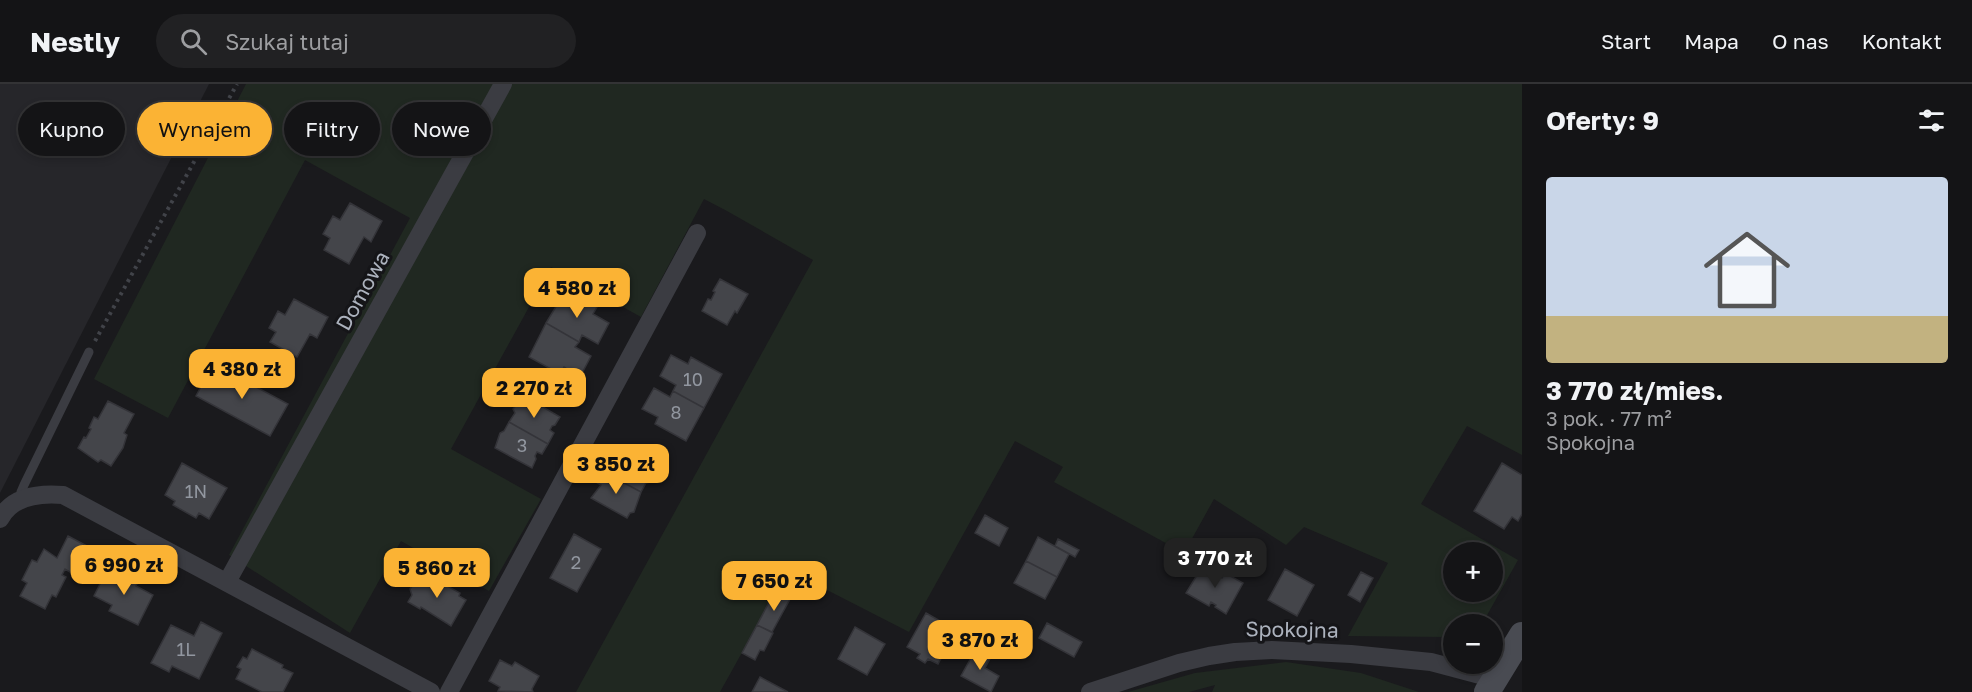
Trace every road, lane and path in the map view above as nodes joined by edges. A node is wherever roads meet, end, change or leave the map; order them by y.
1 (237, 84) edge
2 (503, 84) edge
3 (697, 233) dead end
4 (89, 352) joint
5 (21, 500) junction
6 (2, 516) edge
7 (227, 582) junction
8 (1522, 635) edge
9 (1491, 686) edge
10 (431, 692) edge
11 (449, 692) edge
12 (1090, 692) edge

1 - 4 path
2 - 7 street, Domowa
3 - 11 street
4 - 5 lane
5 - 6 street
5 - 7 street
7 - 10 street
8 - 9 street
9 - 12 street, Spokojna

